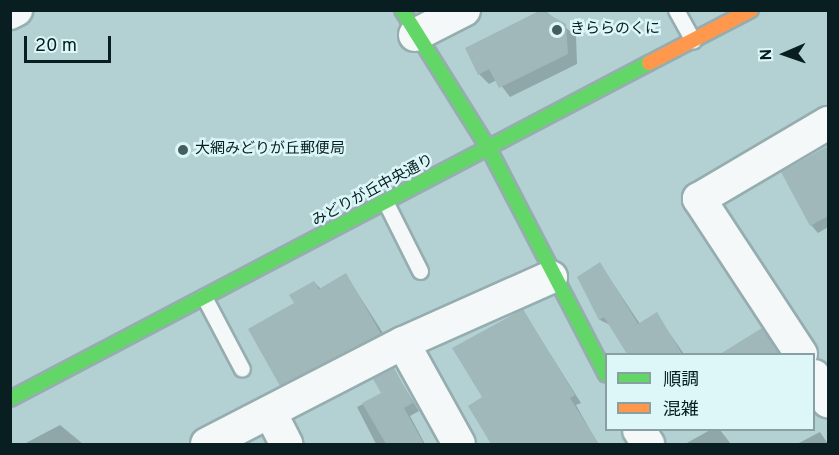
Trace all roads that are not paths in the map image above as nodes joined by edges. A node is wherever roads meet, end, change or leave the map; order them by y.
1 (16, 10) edge
2 (464, 10) edge
3 (676, 10) edge
4 (751, 10) edge
5 (10, 13) edge
6 (409, 22) edge
7 (693, 41) junction
8 (828, 123) edge
9 (489, 149) junction
10 (386, 203) junction
11 (420, 271) dead end
12 (551, 277) junction
13 (204, 297) junction
14 (403, 344) junction
15 (800, 353) edge
16 (242, 369) dead end
17 (605, 373) edge
18 (815, 379) edge
19 (10, 399) edge
20 (828, 401) edge
21 (270, 412) junction
22 (640, 431) edge
23 (207, 444) edge
24 (286, 444) edge
25 (459, 444) edge
26 (648, 444) edge

1 - 5 street
2 - 6 street
3 - 7 lane
4 - 7 street, みどりが丘中央通り
6 - 9 street
7 - 9 street, みどりが丘中央通り
8 - 15 street
9 - 10 street, みどりが丘中央通り
9 - 12 street
10 - 11 lane
10 - 13 street, みどりが丘中央通り
12 - 14 street
12 - 17 street
13 - 16 lane
13 - 19 street, みどりが丘中央通り
14 - 21 street
14 - 25 street
18 - 20 street
21 - 23 street
21 - 24 street
22 - 26 street

